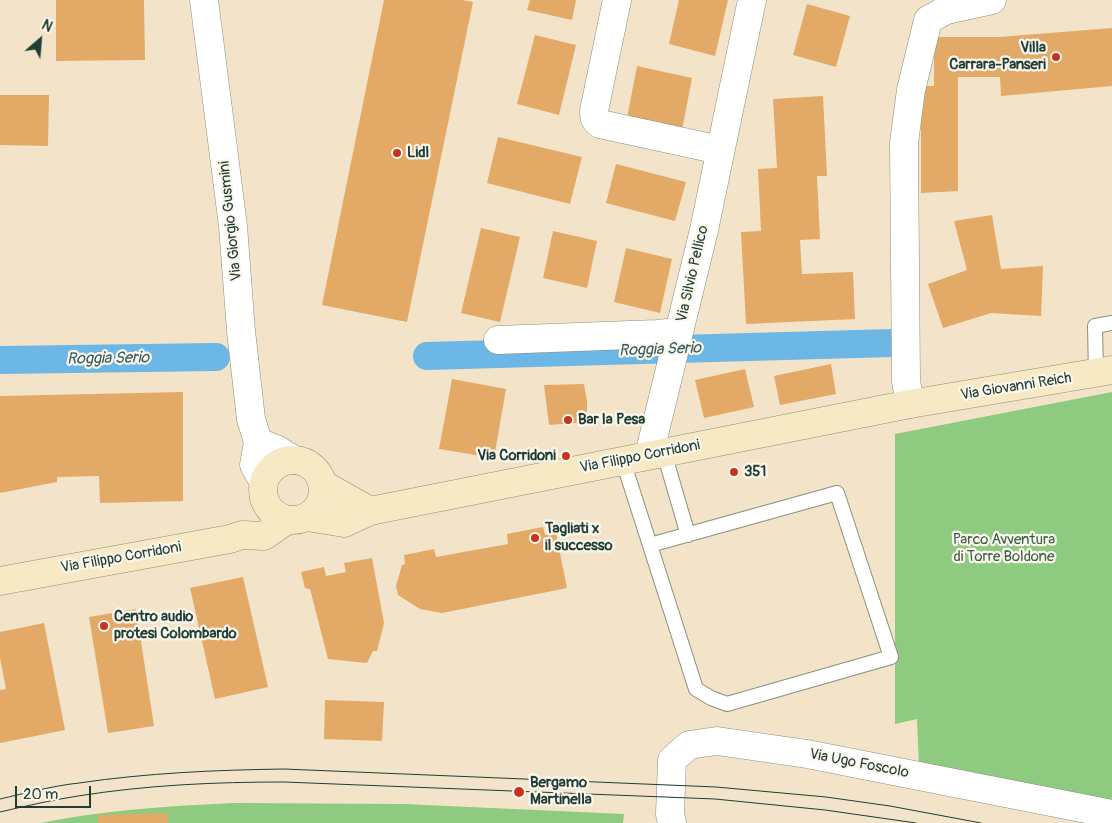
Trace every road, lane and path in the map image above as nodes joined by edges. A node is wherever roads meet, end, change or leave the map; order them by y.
1 (204, 0) edge
2 (617, 0) edge
3 (752, 0) edge
4 (992, 0) edge
5 (720, 150) junction
6 (1112, 323) edge
7 (680, 332) junction
8 (498, 340) dead end
9 (1104, 372) edge
10 (915, 403) junction
11 (258, 442) junction
12 (645, 456) junction
13 (294, 460) junction
14 (322, 484) junction
15 (264, 491) junction
16 (370, 511) junction
17 (297, 519) junction
18 (688, 535) junction
19 (242, 536) junction
20 (650, 545) junction
21 (0, 581) edge
22 (1112, 814) edge
23 (672, 823) edge

1 - 11 street, Via Giorgio Gusmini
2 - 5 street
3 - 5 street, Via Silvio Pellico
4 - 10 street
5 - 7 street, Via Silvio Pellico
6 - 9 lane
7 - 8 street
7 - 12 street, Via Silvio Pellico
9 - 10 street, Via Giovanni Reich
10 - 12 street, Via Filippo Corridoni
11 - 13 street
11 - 15 street, Via Giorgio Gusmini
12 - 16 street, Via Filippo Corridoni
12 - 18 lane
12 - 20 lane
13 - 14 street
13 - 15 street
14 - 16 street
14 - 17 street, Via Filippo Corridoni
15 - 17 street, Via Filippo Corridoni
15 - 19 street
16 - 17 street, Via Filippo Corridoni
17 - 19 street, Via Filippo Corridoni
18 - 20 lane
18 - 20 lane
19 - 21 street, Via Filippo Corridoni
22 - 23 street, Via Ugo Foscolo

